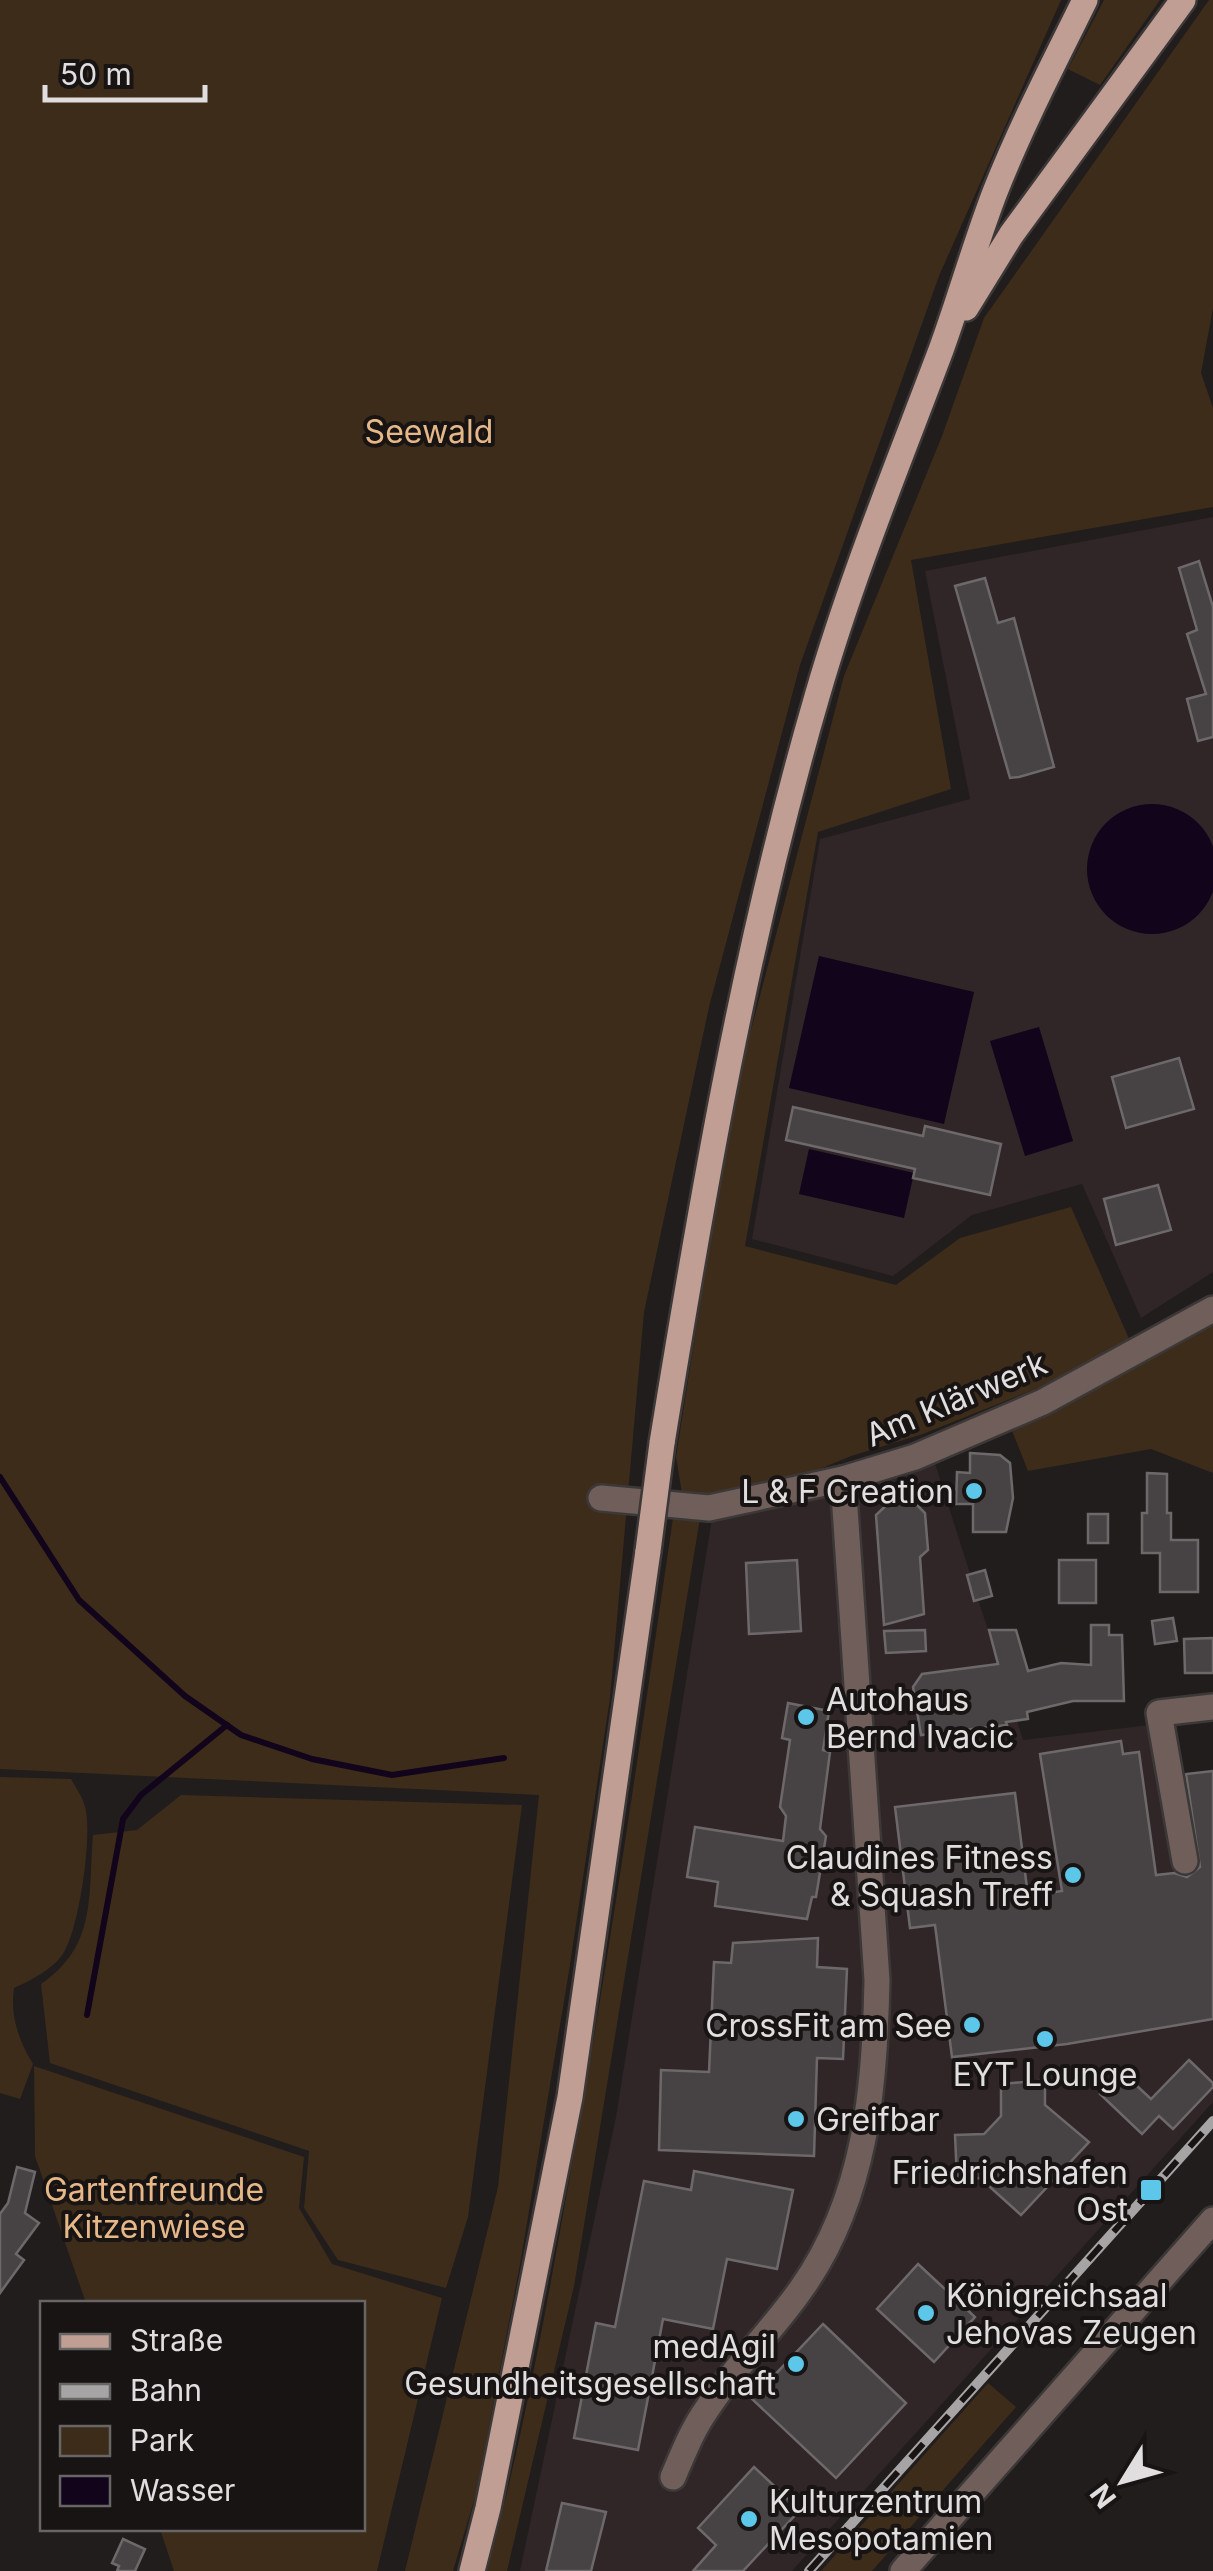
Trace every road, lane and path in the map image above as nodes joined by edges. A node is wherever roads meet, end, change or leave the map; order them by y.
1 (1086, 0) edge
2 (1183, 0) edge
3 (942, 346) junction
4 (1213, 1309) edge
5 (843, 1479) junction
6 (601, 1498) dead end
7 (1213, 1707) edge
8 (1185, 1861) dead end
9 (1213, 2220) edge
10 (673, 2478) dead end
11 (472, 2571) edge
12 (903, 2571) edge

1 - 3 main road
2 - 3 main road
3 - 11 main road, bridge
4 - 5 street, Am Klärwerk
5 - 6 street, Am Klärwerk
5 - 10 street
7 - 8 street
9 - 12 street

